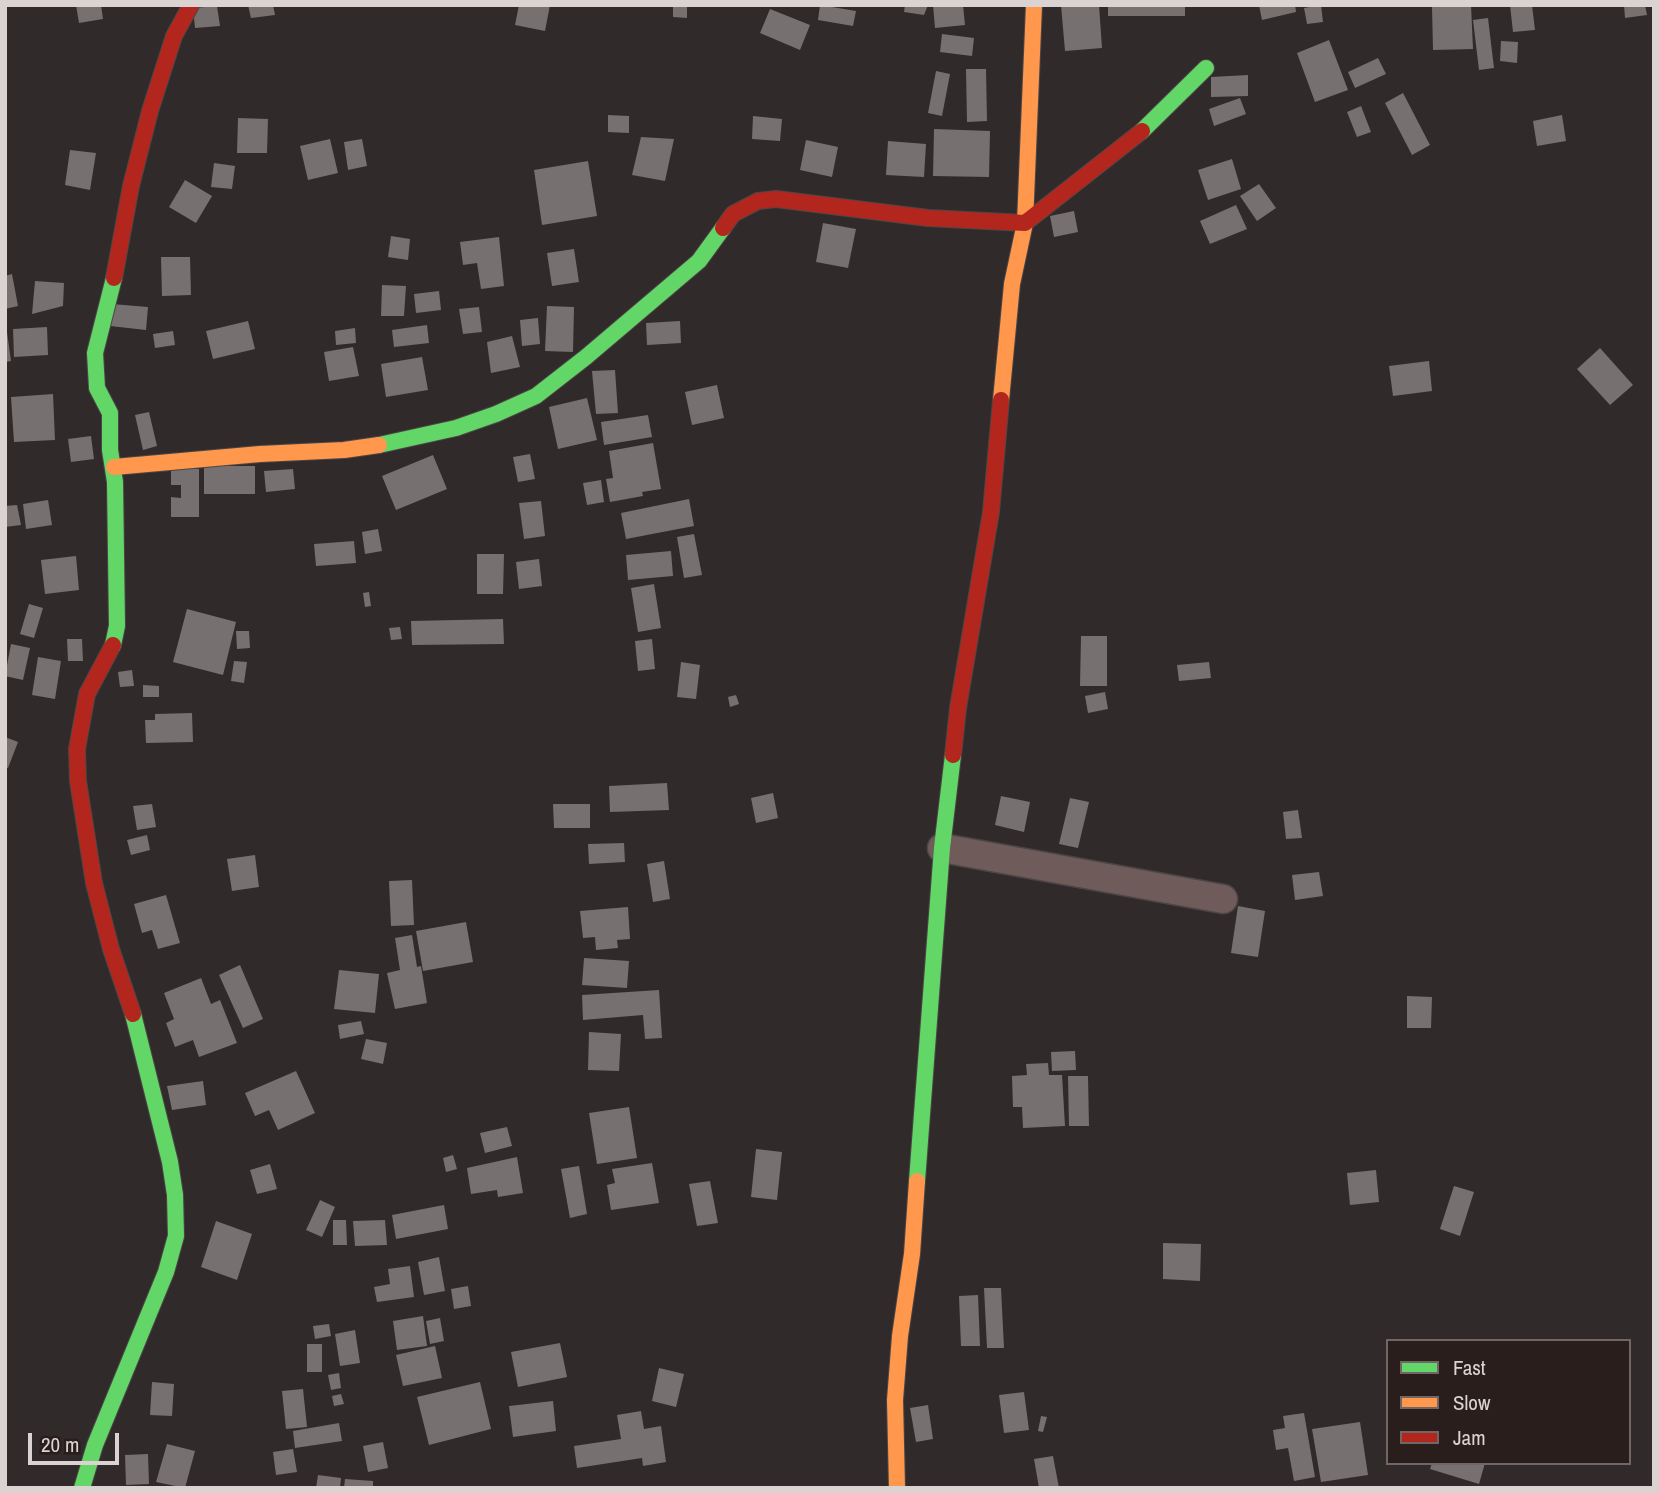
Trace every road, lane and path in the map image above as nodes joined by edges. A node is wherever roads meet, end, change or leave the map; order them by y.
1 (191, 5) edge
2 (1034, 5) edge
3 (1206, 68) dead end
4 (1025, 223) junction
5 (114, 467) junction
6 (942, 848) junction
7 (1223, 899) dead end
8 (82, 1488) edge
9 (897, 1488) edge

1 - 5 street
2 - 4 street
3 - 4 street
4 - 5 street
4 - 6 street
5 - 8 street
6 - 7 street
6 - 9 street

